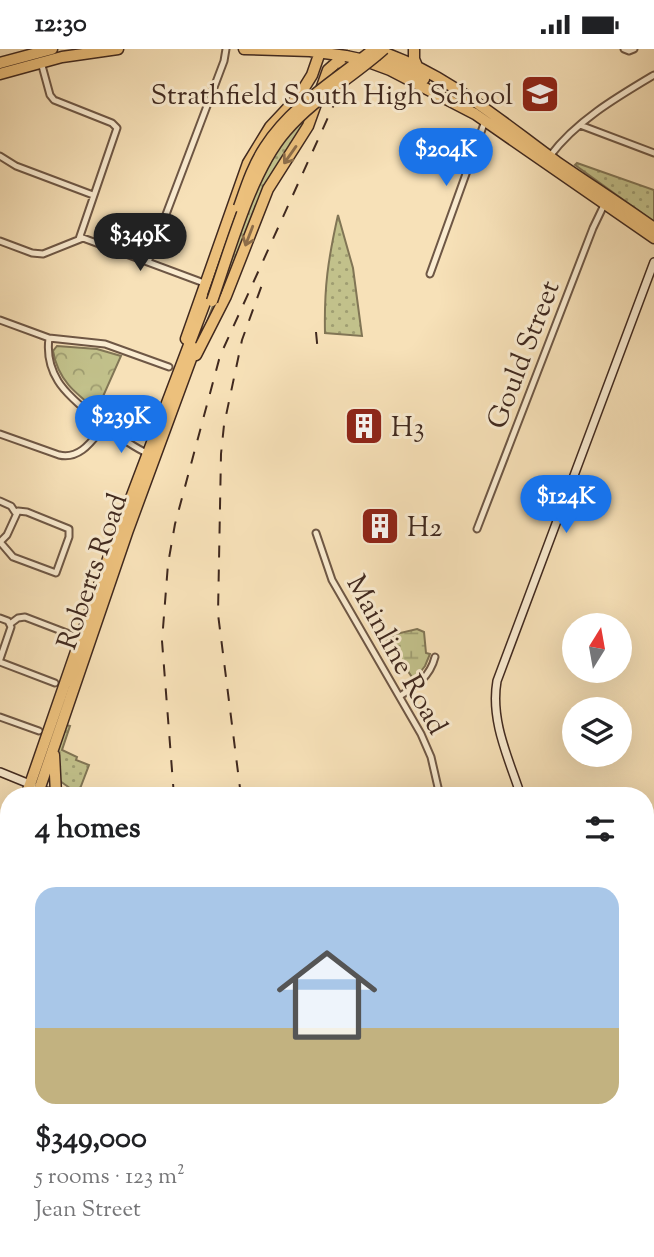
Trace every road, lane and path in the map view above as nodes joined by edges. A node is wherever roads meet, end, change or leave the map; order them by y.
1 (52, 49) edge
2 (118, 49) edge
3 (226, 49) edge
4 (244, 49) edge
5 (376, 49) edge
6 (414, 49) edge
7 (624, 49) edge
8 (634, 49) edge
9 (320, 50) edge
10 (299, 51) edge
11 (390, 58) edge
12 (345, 59) junction
13 (41, 62) junction
14 (0, 64) edge
15 (417, 66) junction
16 (0, 74) edge
17 (654, 75) edge
18 (325, 76) junction
19 (309, 80) junction
20 (288, 108) junction
21 (486, 116) junction
22 (580, 125) junction
23 (303, 136) junction
24 (654, 153) edge
25 (0, 156) edge
26 (550, 156) junction
27 (93, 195) junction
28 (607, 200) junction
29 (654, 228) edge
30 (654, 238) edge
31 (79, 239) junction
32 (0, 240) edge
33 (148, 262) junction
34 (654, 262) edge
35 (430, 274) dead end
36 (204, 283) junction
37 (0, 320) edge
38 (49, 338) junction
39 (169, 367) dead end
40 (183, 372) junction
41 (105, 425) junction
42 (0, 434) edge
43 (152, 455) junction
44 (0, 501) edge
45 (15, 512) junction
46 (477, 529) dead end
47 (316, 533) dead end
48 (0, 542) edge
49 (0, 618) edge
50 (10, 624) junction
51 (72, 635) dead end
52 (436, 657) dead end
53 (0, 661) edge
54 (55, 683) dead end
55 (400, 696) junction
56 (0, 717) edge
57 (39, 731) dead end
58 (54, 748) junction
59 (0, 772) edge
60 (32, 787) edge
61 (37, 787) edge
62 (37, 787) edge
63 (56, 787) edge
64 (438, 787) edge
65 (518, 787) edge

1 - 14 highway
2 - 13 highway
3 - 33 street
4 - 10 highway
5 - 11 highway
5 - 40 highway, Roberts Road, bridge
6 - 15 highway
7 - 8 street
9 - 10 highway
9 - 12 highway
9 - 18 highway
9 - 19 highway
10 - 19 highway
11 - 12 highway, bridge
11 - 15 highway
11 - 21 highway
12 - 18 highway
13 - 16 highway
13 - 27 street
15 - 21 highway
17 - 22 street
18 - 23 highway
19 - 20 highway
20 - 23 highway
20 - 36 highway
21 - 26 highway
21 - 28 highway
21 - 35 street
22 - 24 street
22 - 26 street
23 -> 40 highway
25 - 27 street
26 - 28 highway
27 - 31 street
28 - 29 highway
28 - 30 highway
28 - 46 street, Gould Street
31 - 32 street
31 - 33 street
33 - 36 street
34 - 65 main road
36 - 40 highway
37 - 38 street
38 - 39 street
38 - 41 street
40 - 43 highway, Roberts Road
41 - 42 street
41 - 43 street
43 - 58 highway, Roberts Road
43 - 61 highway, Roberts Road
44 - 45 street
45 - 48 street
45 - 48 street
47 - 55 street, Mainline Road
49 - 50 street
50 - 51 street
50 - 53 street
52 - 55 street
53 - 54 street
55 - 64 street, Mainline Road
56 - 57 street
58 - 62 highway, Roberts Road
58 - 63 highway
59 - 60 main road

